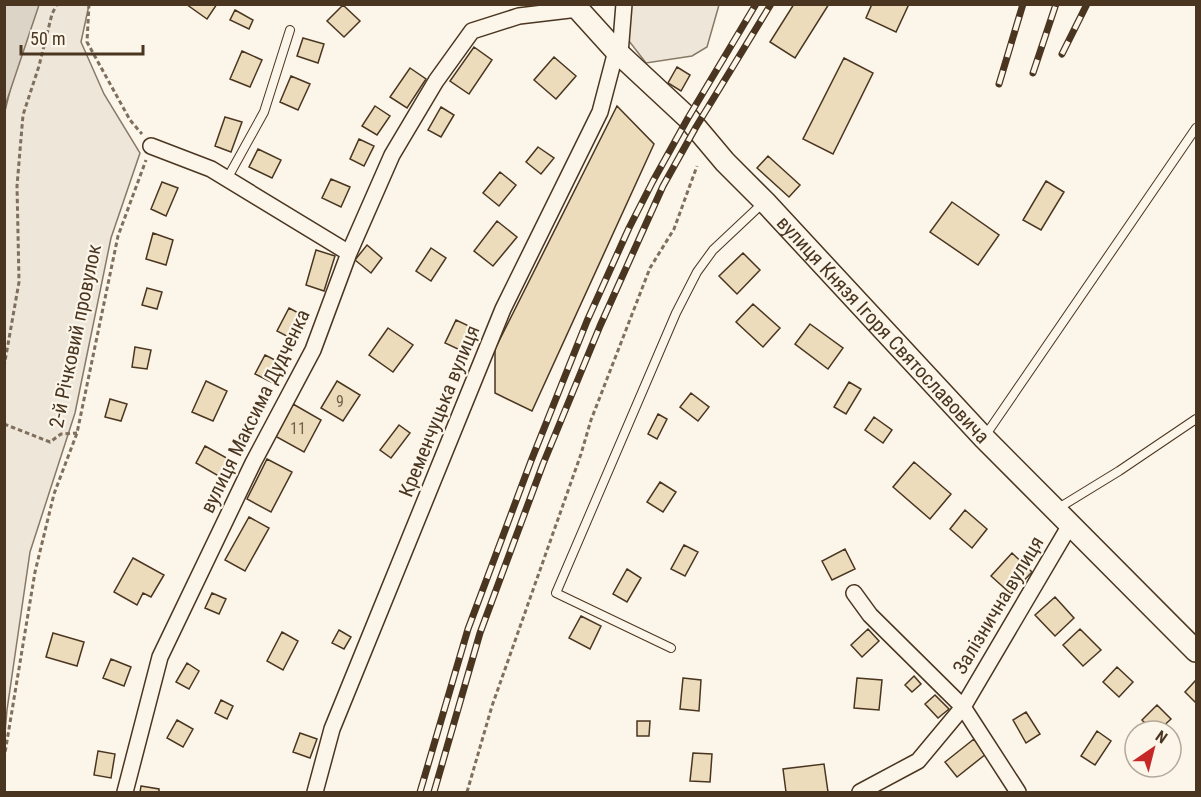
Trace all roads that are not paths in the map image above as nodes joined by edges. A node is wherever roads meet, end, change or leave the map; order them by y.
1 (624, 4) edge
2 (576, 6) edge
3 (290, 30) dead end
4 (618, 53) junction
5 (1197, 128) edge
6 (151, 146) road end
7 (227, 179) junction
8 (765, 202) junction
9 (349, 253) junction
10 (1197, 418) edge
11 (984, 438) junction
12 (1063, 517) junction
13 (854, 593) dead end
14 (671, 648) dead end
15 (1197, 651) edge
16 (963, 707) junction
17 (125, 792) edge
18 (315, 792) edge
19 (860, 792) edge
20 (1018, 792) edge

1 - 4 street, Кременчуцька вулиця
2 - 4 street, вулиця Князя Ігоря Святославовича
2 - 9 street, вулиця Максима Дудченка
3 - 7 lane
4 - 8 street, вулиця Князя Ігоря Святославовича
4 - 18 street, Кременчуцька вулиця
5 - 11 lane
6 - 7 street
7 - 9 street
8 - 11 street, вулиця Князя Ігоря Святославовича
8 - 14 lane
9 - 17 street, вулиця Максима Дудченка
10 - 12 lane
11 - 12 street, вулиця Князя Ігоря Святославовича
12 - 15 street, вулиця Князя Ігоря Святославовича
12 - 16 street, Залізнична вулиця
13 - 16 street, Залізнична вулиця
16 - 19 street, Залізнична вулиця
16 - 20 street, Залізнична вулиця

